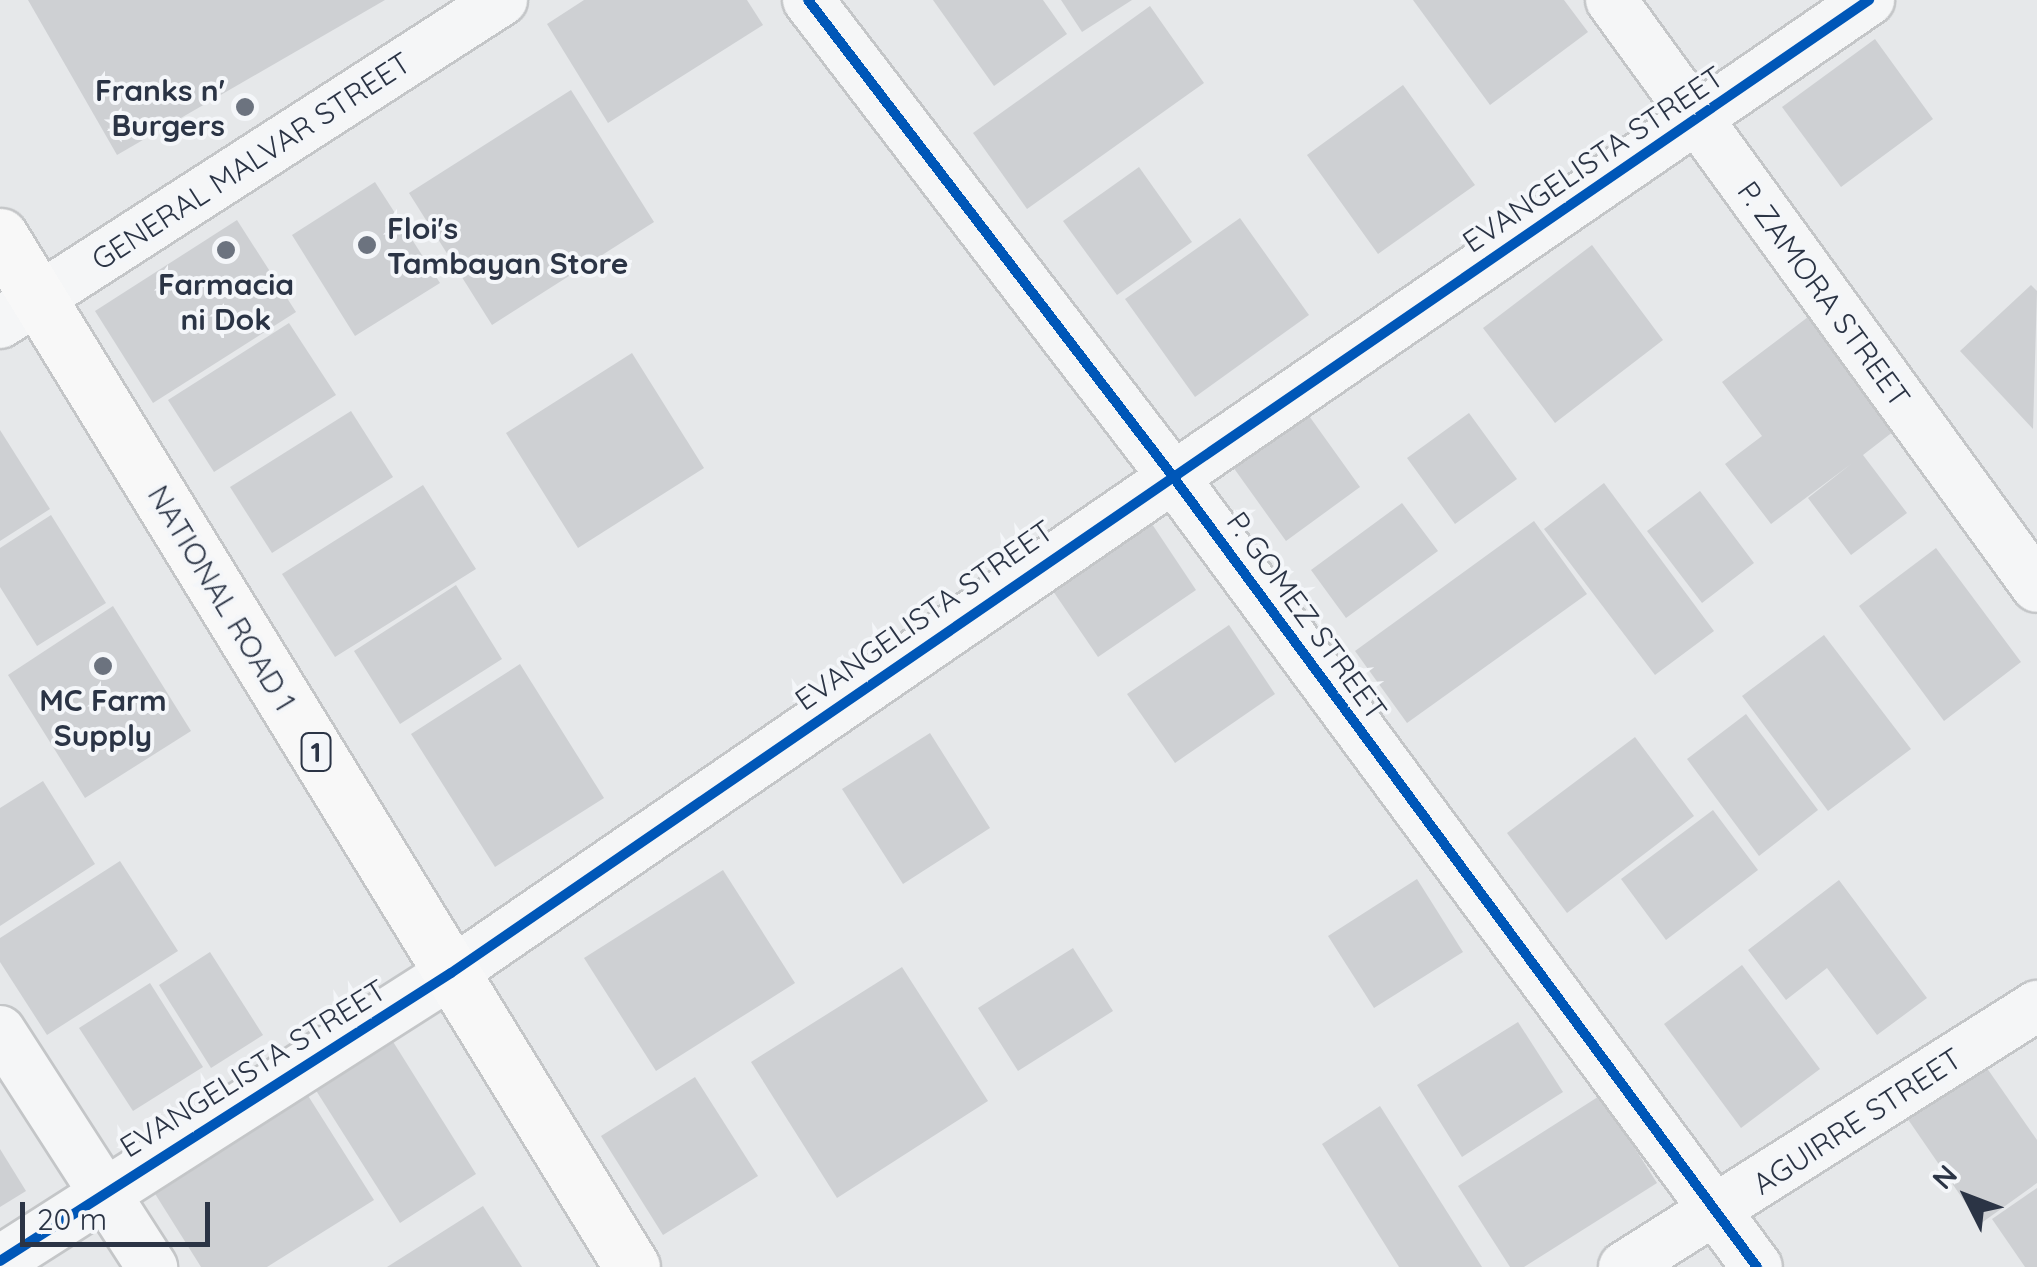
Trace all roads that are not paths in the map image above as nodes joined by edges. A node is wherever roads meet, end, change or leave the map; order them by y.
1 (502, 0) edge
2 (808, 0) edge
3 (1611, 0) edge
4 (1869, 0) edge
5 (1697, 118) junction
6 (0, 236) edge
7 (19, 310) edge
8 (1172, 474) junction
9 (2037, 587) edge
10 (451, 972) junction
11 (2037, 1006) edge
12 (0, 1031) edge
13 (105, 1192) junction
14 (1716, 1211) junction
15 (0, 1261) edge
16 (152, 1267) edge
17 (632, 1267) edge
18 (1624, 1267) edge
19 (1758, 1267) edge

1 - 7 street, GENERAL MALVAR STREET
2 - 8 street, P. GOMEZ STREET
3 - 5 street, P. ZAMORA STREET
4 - 5 street, EVANGELISTA STREET
5 - 8 street, EVANGELISTA STREET
5 - 9 street, P. ZAMORA STREET
6 - 7 main road, NATIONAL ROAD 1 / 1
7 - 10 main road, NATIONAL ROAD 1 / 1
8 - 10 street, EVANGELISTA STREET
8 - 14 street, P. GOMEZ STREET
10 - 13 street, EVANGELISTA STREET
10 - 17 main road, NATIONAL ROAD 1 / 1
11 - 14 street, AGUIRRE STREET
12 - 13 street
13 - 15 street, EVANGELISTA STREET
13 - 16 street
14 - 18 street, AGUIRRE STREET
14 - 19 street, P. GOMEZ STREET

